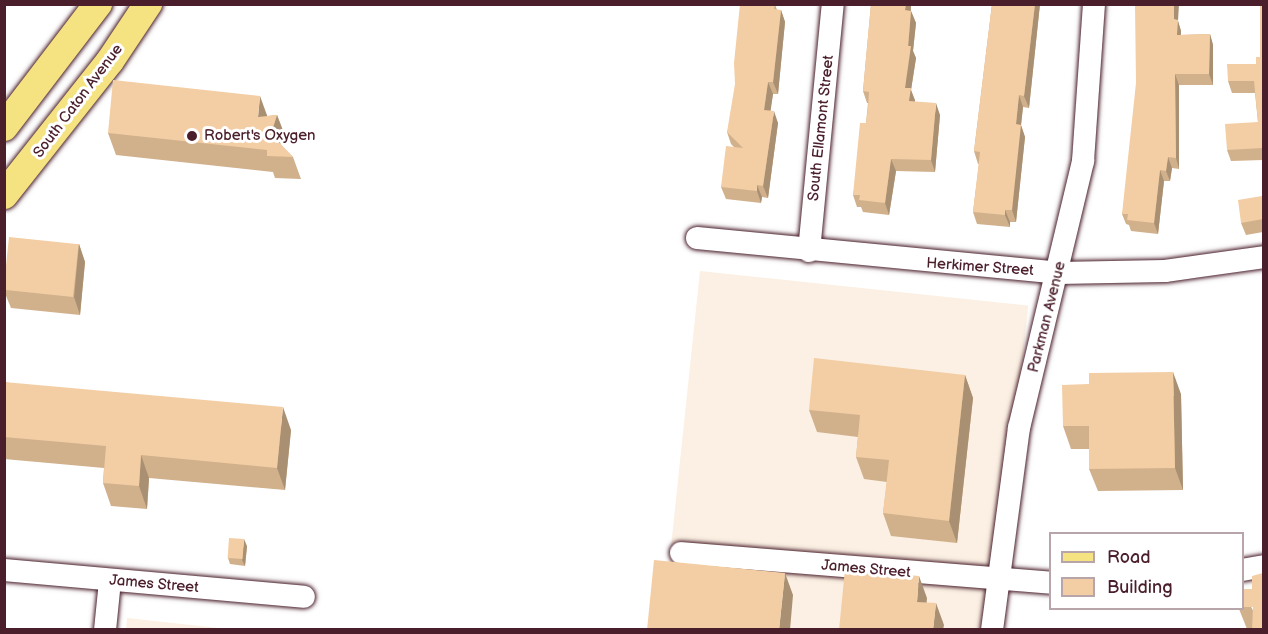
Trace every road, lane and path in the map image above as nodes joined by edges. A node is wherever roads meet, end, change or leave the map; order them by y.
1 (98, 4) edge
2 (148, 4) edge
3 (833, 4) edge
4 (1094, 4) edge
5 (4, 127) edge
6 (4, 195) edge
7 (697, 238) dead end
8 (809, 251) junction
9 (1263, 257) edge
10 (1058, 273) junction
11 (681, 554) dead end
12 (1263, 566) edge
13 (4, 570) edge
14 (1244, 570) edge
15 (996, 580) junction
16 (110, 581) junction
17 (1049, 583) edge
18 (304, 597) dead end
19 (105, 630) edge
20 (992, 630) edge

1 - 5 main road
2 - 6 main road, South Caton Avenue
3 - 8 street, South Ellamont Street
4 - 10 street, Parkman Avenue
7 - 8 street, Herkimer Street
8 - 10 street, Herkimer Street
9 - 10 street, Herkimer Street
10 - 15 street, Parkman Avenue
11 - 15 street, James Street
12 - 14 street
13 - 16 street, James Street
15 - 17 street, James Street
15 - 20 street, Parkman Avenue
16 - 18 street, James Street
16 - 19 street

